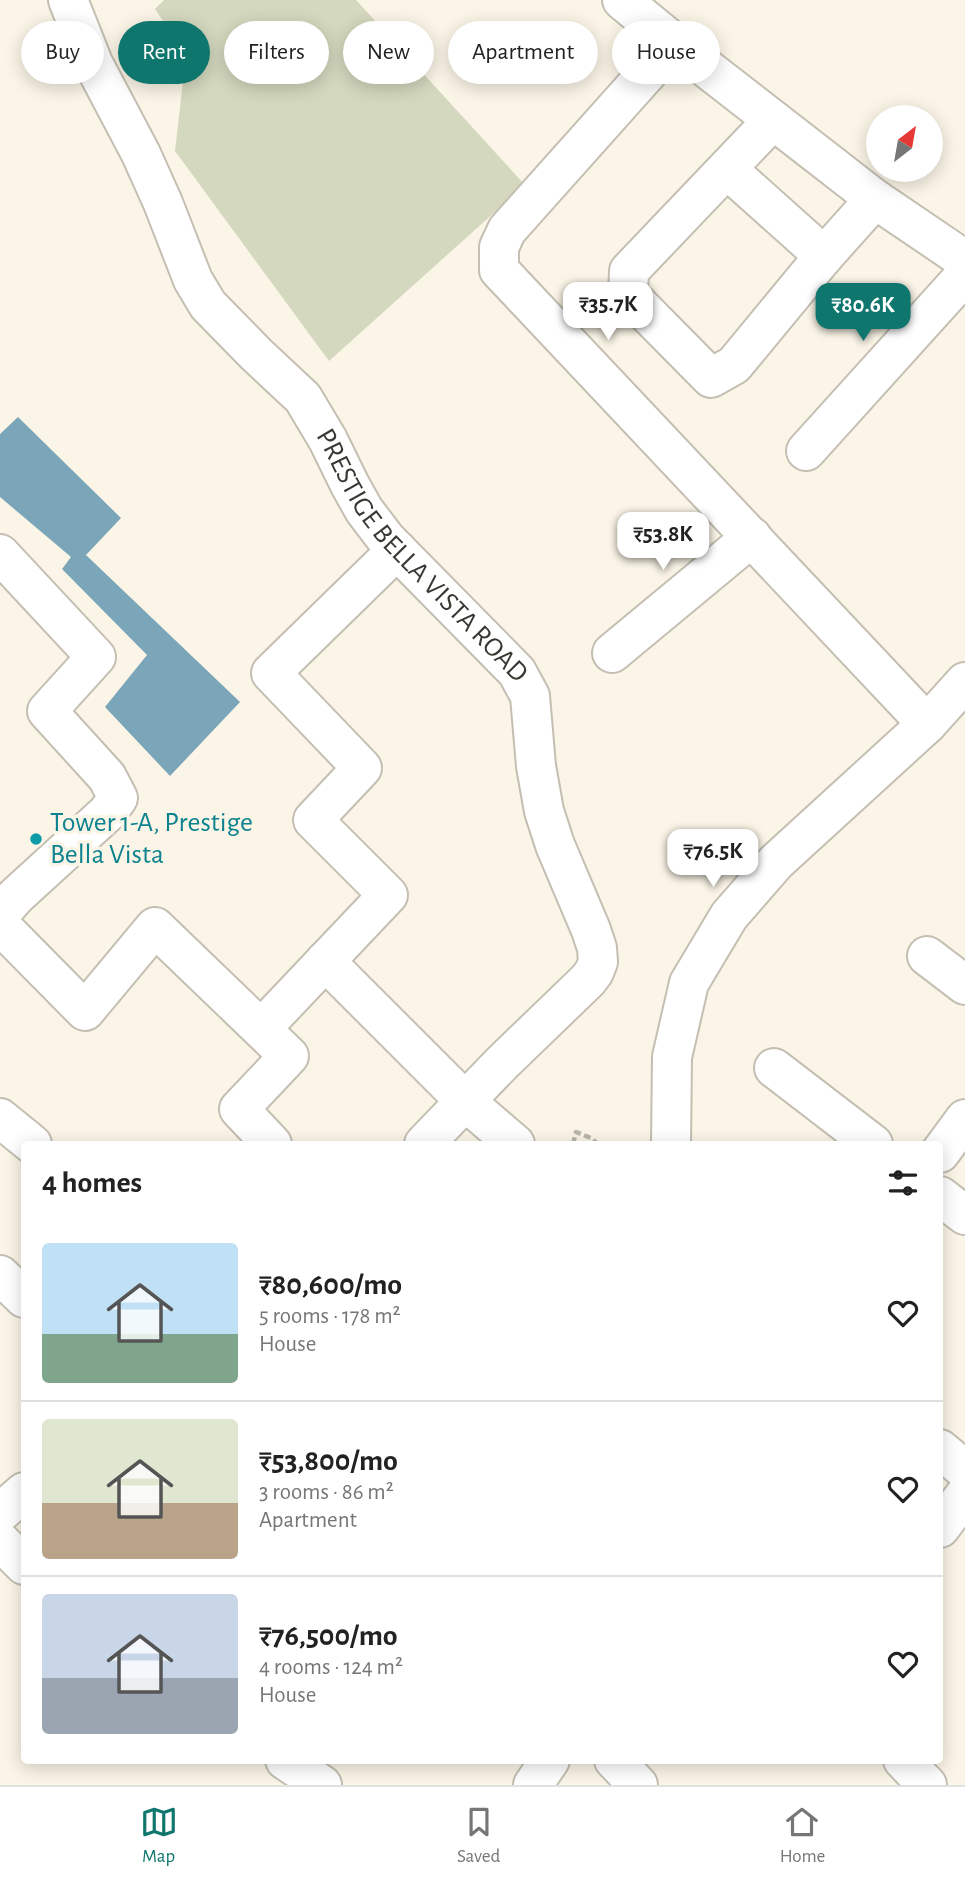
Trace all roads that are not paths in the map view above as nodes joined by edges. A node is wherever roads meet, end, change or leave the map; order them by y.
1 (68, 0) edge
2 (622, 0) edge
3 (647, 21) edge
4 (720, 79) edge
5 (637, 84) edge
6 (773, 120) junction
7 (727, 169) junction
8 (875, 199) junction
9 (824, 256) junction
10 (965, 260) edge
11 (965, 275) edge
12 (806, 451) dead end
13 (752, 537) junction
14 (397, 550) junction
15 (0, 554) edge
16 (612, 653) dead end
17 (965, 682) edge
18 (927, 724) junction
19 (0, 920) edge
20 (926, 956) dead end
21 (325, 961) junction
22 (965, 985) edge
23 (261, 1029) junction
24 (774, 1068) dead end
25 (465, 1101) junction
26 (0, 1118) edge
27 (965, 1119) edge
28 (28, 1141) edge
29 (269, 1141) edge
30 (427, 1141) edge
31 (512, 1141) edge
32 (671, 1141) edge
33 (869, 1141) edge
34 (943, 1149) edge
35 (943, 1198) edge
36 (965, 1215) edge
37 (0, 1275) edge
38 (21, 1295) edge
39 (943, 1452) edge
40 (965, 1470) edge
41 (21, 1495) edge
42 (965, 1495) edge
43 (0, 1513) edge
44 (943, 1524) edge
45 (0, 1541) edge
46 (21, 1562) edge
47 (291, 1764) edge
48 (547, 1764) edge
49 (618, 1764) edge
50 (907, 1764) edge
51 (322, 1785) edge
52 (533, 1785) edge
53 (638, 1785) edge
54 (927, 1785) edge

1 - 14 street, PRESTIGE BELLA VISTA ROAD
2 - 3 street
4 - 6 street
5 - 13 street
6 - 7 street
6 - 8 street
7 - 9 street
7 - 9 street
8 - 9 street
8 - 10 street
11 - 12 street
13 - 16 street
13 - 18 street
14 - 21 street
14 - 25 street, PRESTIGE BELLA VISTA ROAD
15 - 19 street
17 - 18 street
18 - 32 street
19 - 23 street
20 - 22 street
21 - 23 street
21 - 25 street
23 - 29 street
24 - 33 street
25 - 30 street, PRESTIGE BELLA VISTA ROAD
25 - 31 street
26 - 28 street
27 - 34 street
35 - 36 street
37 - 38 street
39 - 40 street
41 - 43 street
42 - 44 street
45 - 46 street
47 - 51 street
48 - 52 street
49 - 53 street
50 - 54 street

